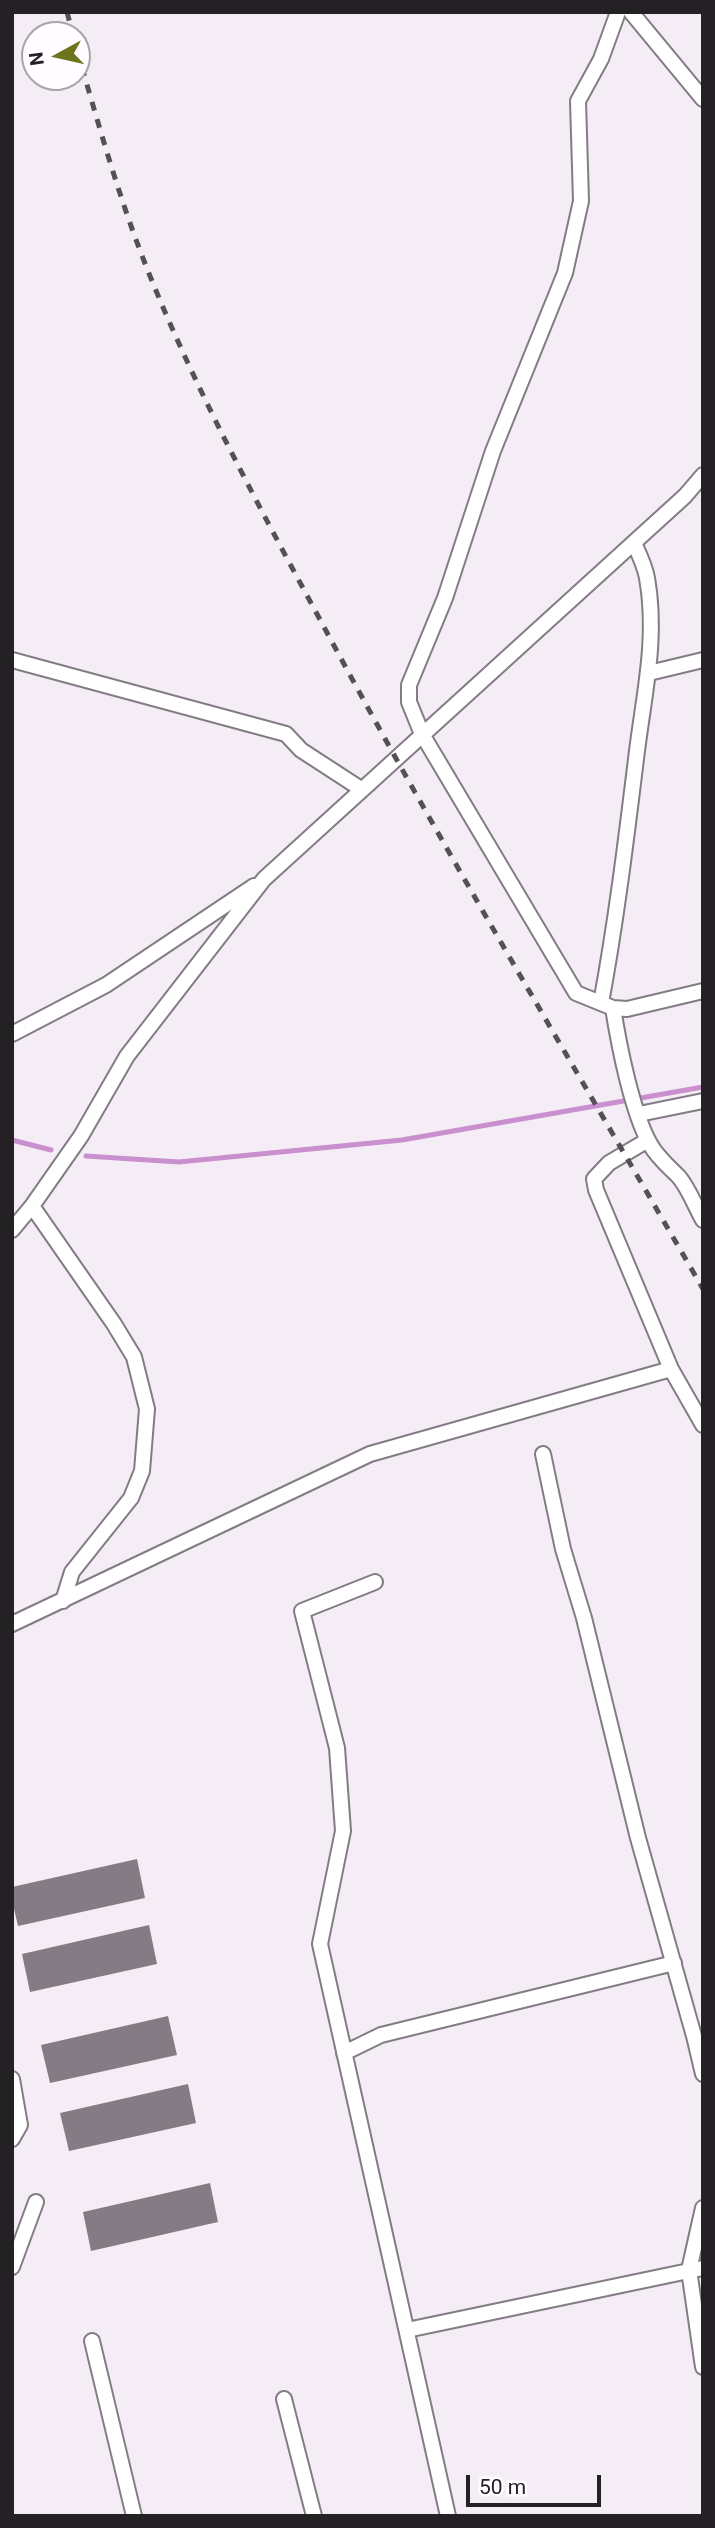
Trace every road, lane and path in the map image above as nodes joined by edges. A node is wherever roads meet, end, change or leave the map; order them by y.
1 (618, 12) edge
2 (631, 12) edge
3 (703, 99) edge
4 (703, 475) edge
5 (634, 543) junction
6 (12, 660) edge
7 (703, 660) edge
8 (649, 673) junction
9 (422, 734) junction
10 (361, 789) junction
11 (264, 879) junction
12 (703, 991) edge
13 (607, 1006) junction
14 (12, 1034) edge
15 (703, 1101) edge
16 (639, 1114) junction
17 (648, 1140) junction
18 (703, 1186) edge
19 (686, 1188) junction
20 (32, 1206) junction
21 (703, 1220) edge
22 (12, 1230) edge
23 (671, 1368) junction
24 (703, 1425) edge
25 (543, 1454) dead end
26 (375, 1583) dead end
27 (63, 1601) junction
28 (12, 1625) edge
29 (674, 1963) junction
30 (344, 2053) junction
31 (703, 2074) edge
32 (12, 2080) edge
33 (12, 2139) edge
34 (36, 2202) dead end
35 (703, 2208) edge
36 (12, 2267) edge
37 (696, 2269) edge
38 (407, 2330) junction
39 (92, 2342) dead end
40 (703, 2367) edge
41 (284, 2399) dead end
42 (134, 2516) edge
43 (314, 2516) edge
44 (448, 2516) edge

1 - 9 street
2 - 3 street
4 - 5 street
5 - 8 street
5 - 9 street
6 - 10 street
7 - 8 street
8 - 13 street
9 - 10 street
9 - 13 street
10 - 11 street
11 - 14 street
11 - 20 street
12 - 13 street
13 - 16 street
15 - 16 street
16 - 17 street
17 - 19 street
17 - 23 street
18 - 19 street
19 - 21 street
20 - 22 street
20 - 27 street
23 - 24 street
23 - 27 street
25 - 29 street
26 - 30 street
27 - 28 street
29 - 30 street
29 - 31 street
30 - 38 street
32 - 33 street
34 - 36 street
35 - 37 street
37 - 38 street
37 - 40 street
38 - 44 street
39 - 42 street
41 - 43 street

